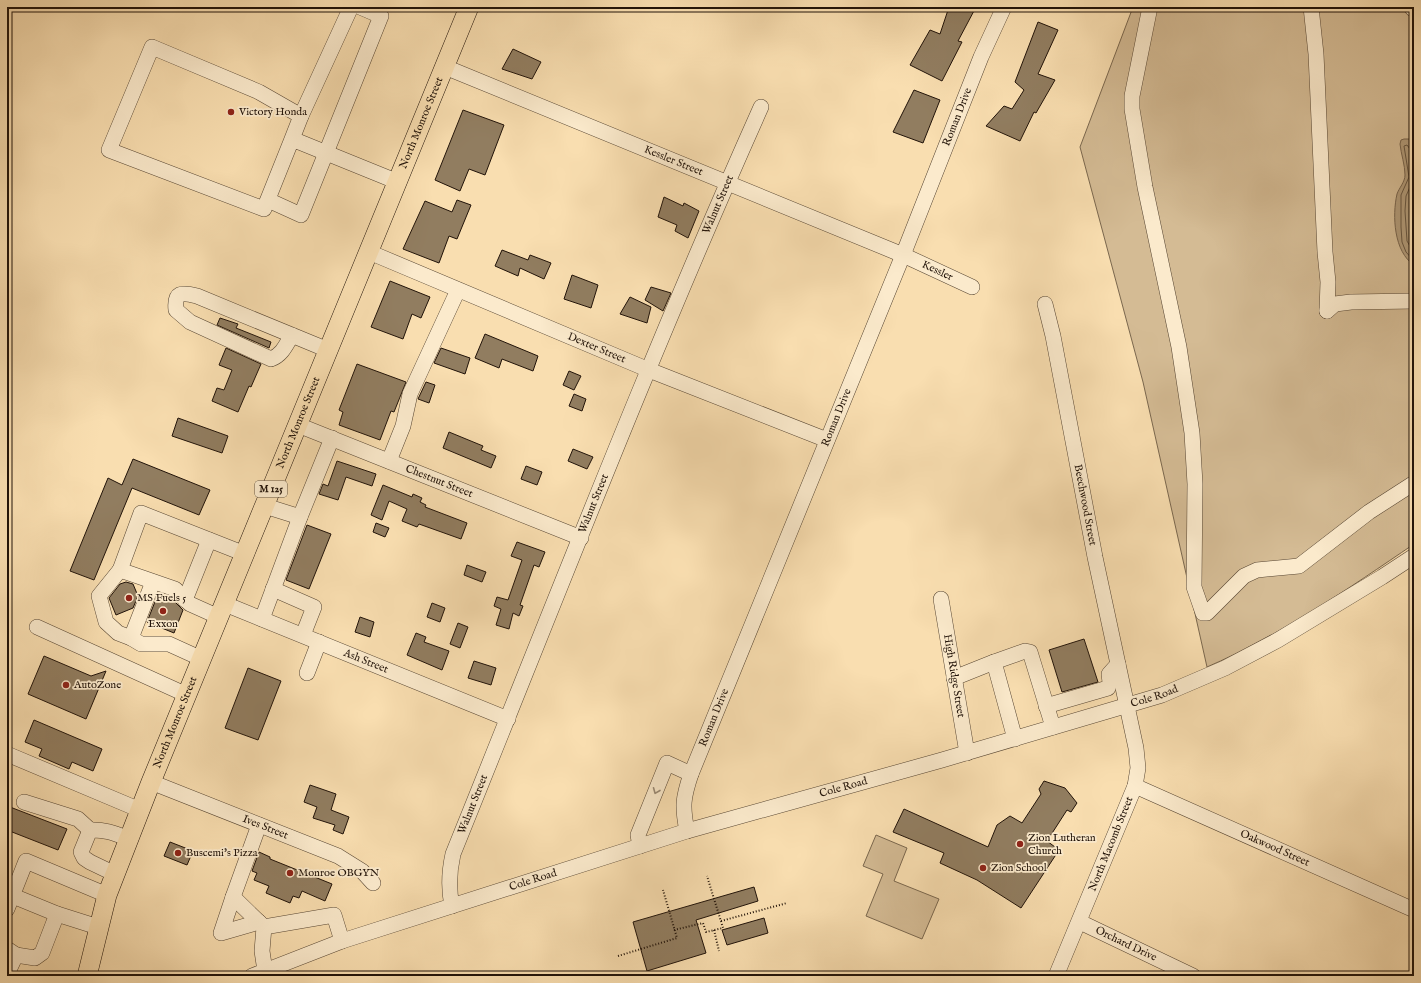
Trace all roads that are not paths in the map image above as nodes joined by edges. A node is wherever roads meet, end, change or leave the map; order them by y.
1 (351, 7) edge
2 (360, 7) edge
3 (469, 7) edge
4 (1004, 7) edge
5 (1150, 7) edge
6 (1311, 7) edge
7 (1411, 7) edge
8 (1414, 10) edge
9 (445, 67) junction
10 (760, 107) dead end
11 (301, 116) junction
12 (292, 139) junction
13 (326, 153) junction
14 (398, 182) junction
15 (727, 183) junction
16 (268, 200) junction
17 (369, 252) junction
18 (903, 255) junction
19 (972, 287) dead end
20 (458, 290) junction
21 (1414, 301) edge
22 (1045, 304) dead end
23 (292, 335) junction
24 (328, 350) junction
25 (649, 370) junction
26 (298, 425) junction
27 (332, 438) junction
28 (827, 440) junction
29 (389, 461) junction
30 (1414, 483) edge
31 (264, 506) junction
32 (300, 517) junction
33 (581, 538) junction
34 (210, 540) junction
35 (245, 554) junction
36 (1414, 556) edge
37 (120, 570) junction
38 (154, 582) junction
39 (273, 590) junction
40 (941, 599) dead end
41 (185, 600) junction
42 (222, 610) junction
43 (262, 619) junction
44 (37, 628) dead end
45 (302, 635) junction
46 (131, 638) junction
47 (319, 642) junction
48 (202, 659) junction
49 (994, 662) junction
50 (1118, 664) junction
51 (307, 673) dead end
52 (954, 678) junction
53 (187, 695) junction
54 (1046, 706) junction
55 (1127, 707) junction
56 (508, 719) junction
57 (1053, 727) junction
58 (1015, 739) junction
59 (967, 753) junction
60 (7, 754) edge
61 (691, 774) junction
62 (151, 782) junction
63 (1134, 786) junction
64 (24, 802) dead end
65 (140, 810) junction
66 (259, 825) junction
67 (90, 830) junction
68 (688, 831) junction
69 (129, 839) junction
70 (640, 846) junction
71 (115, 874) junction
72 (373, 882) dead end
73 (107, 895) junction
74 (234, 897) junction
75 (10, 903) edge
76 (452, 906) junction
77 (1414, 910) edge
78 (57, 914) junction
79 (1080, 922) junction
80 (261, 925) junction
81 (98, 927) junction
82 (342, 941) junction
83 (12, 952) edge
84 (7, 974) edge
85 (258, 974) edge
86 (87, 976) edge
87 (1056, 976) edge
88 (1193, 976) edge

1 - 11 street
2 - 13 street
3 - 9 main road, North Monroe Street / M 125
4 - 18 street, Roman Drive
5 - 30 street
6 - 21 street
7 - 8 street
9 - 14 main road, North Monroe Street / M 125
9 - 15 street, Kessler Street
10 - 15 street, Walnut Street
11 - 12 street
11 - 16 street
12 - 13 street
12 - 16 street
13 - 14 street
13 - 16 street
14 - 17 main road, North Monroe Street / M 125
15 - 18 street, Kessler Street
15 - 25 street, Walnut Street
17 - 20 street, Dexter Street
17 - 24 main road, North Monroe Street / M 125
18 - 19 street, Kessler
18 - 28 street, Roman Drive
20 - 25 street, Dexter Street
20 - 29 street
22 - 50 street, Beechwood Street
23 - 23 street
23 - 24 street
24 - 26 main road, North Monroe Street / M 125
25 - 28 street, Dexter Street
25 - 33 street, Walnut Street
26 - 27 street, Chestnut Street
26 - 31 main road, North Monroe Street / M 125
27 - 29 street, Chestnut Street
27 - 32 street
28 - 61 street, Roman Drive
29 - 33 street, Chestnut Street
31 - 32 street
31 - 35 main road, North Monroe Street / M 125
32 - 39 street
33 - 56 street, Walnut Street
34 - 35 street
34 - 37 street
34 - 41 street
35 - 42 main road, North Monroe Street / M 125
36 - 55 street, Cole Road
37 - 38 street, Ash Street
37 - 46 street
38 - 41 street, Ash Street
38 - 46 street
39 - 43 street
39 - 45 street
40 - 52 street, High Ridge Street
41 - 42 street, Ash Street
42 - 43 street, Ash Street
42 - 48 main road, North Monroe Street / M 125
43 - 45 street, Ash Street
44 - 53 street
45 - 47 street, Ash Street
46 - 48 street
47 - 51 street
47 - 56 street, Ash Street
48 - 53 main road, North Monroe Street / M 125
49 - 52 street
49 - 54 street
49 - 58 street
50 - 54 street
50 - 55 street, Beechwood Street
52 - 59 street, High Ridge Street
53 - 62 main road, North Monroe Street / M 125
54 - 57 street
55 - 57 street, Cole Road
55 - 63 street, North Macomb Street
56 - 76 street, Walnut Street
57 - 58 street, Cole Road
58 - 59 street, Cole Road
59 - 68 street, Cole Road
60 - 65 street
61 - 68 street, Roman Drive
61 -> 70 street
62 - 65 main road, North Monroe Street / M 125
62 - 66 street, Ives Street
63 - 77 street, Oakwood Street
63 - 79 street, North Macomb Street
64 - 67 street
65 - 69 main road, North Monroe Street / M 125
66 - 72 street, Ives Street
66 - 74 street
67 - 69 street
67 - 71 street
68 - 70 street, Cole Road
69 - 71 main road, North Monroe Street / M 125
70 - 76 street, Cole Road
71 - 73 main road, North Monroe Street / M 125
73 - 75 street
73 - 81 main road, North Monroe Street / M 125
74 - 80 street
74 - 80 street
75 - 78 street
76 - 82 street, Cole Road
78 - 81 street
78 - 83 street
79 - 87 street, North Macomb Street
79 - 88 street, Orchard Drive
80 - 82 street
80 - 85 street
81 - 86 main road, North Monroe Street / M 125
82 - 85 street, Cole Road
83 - 84 street

